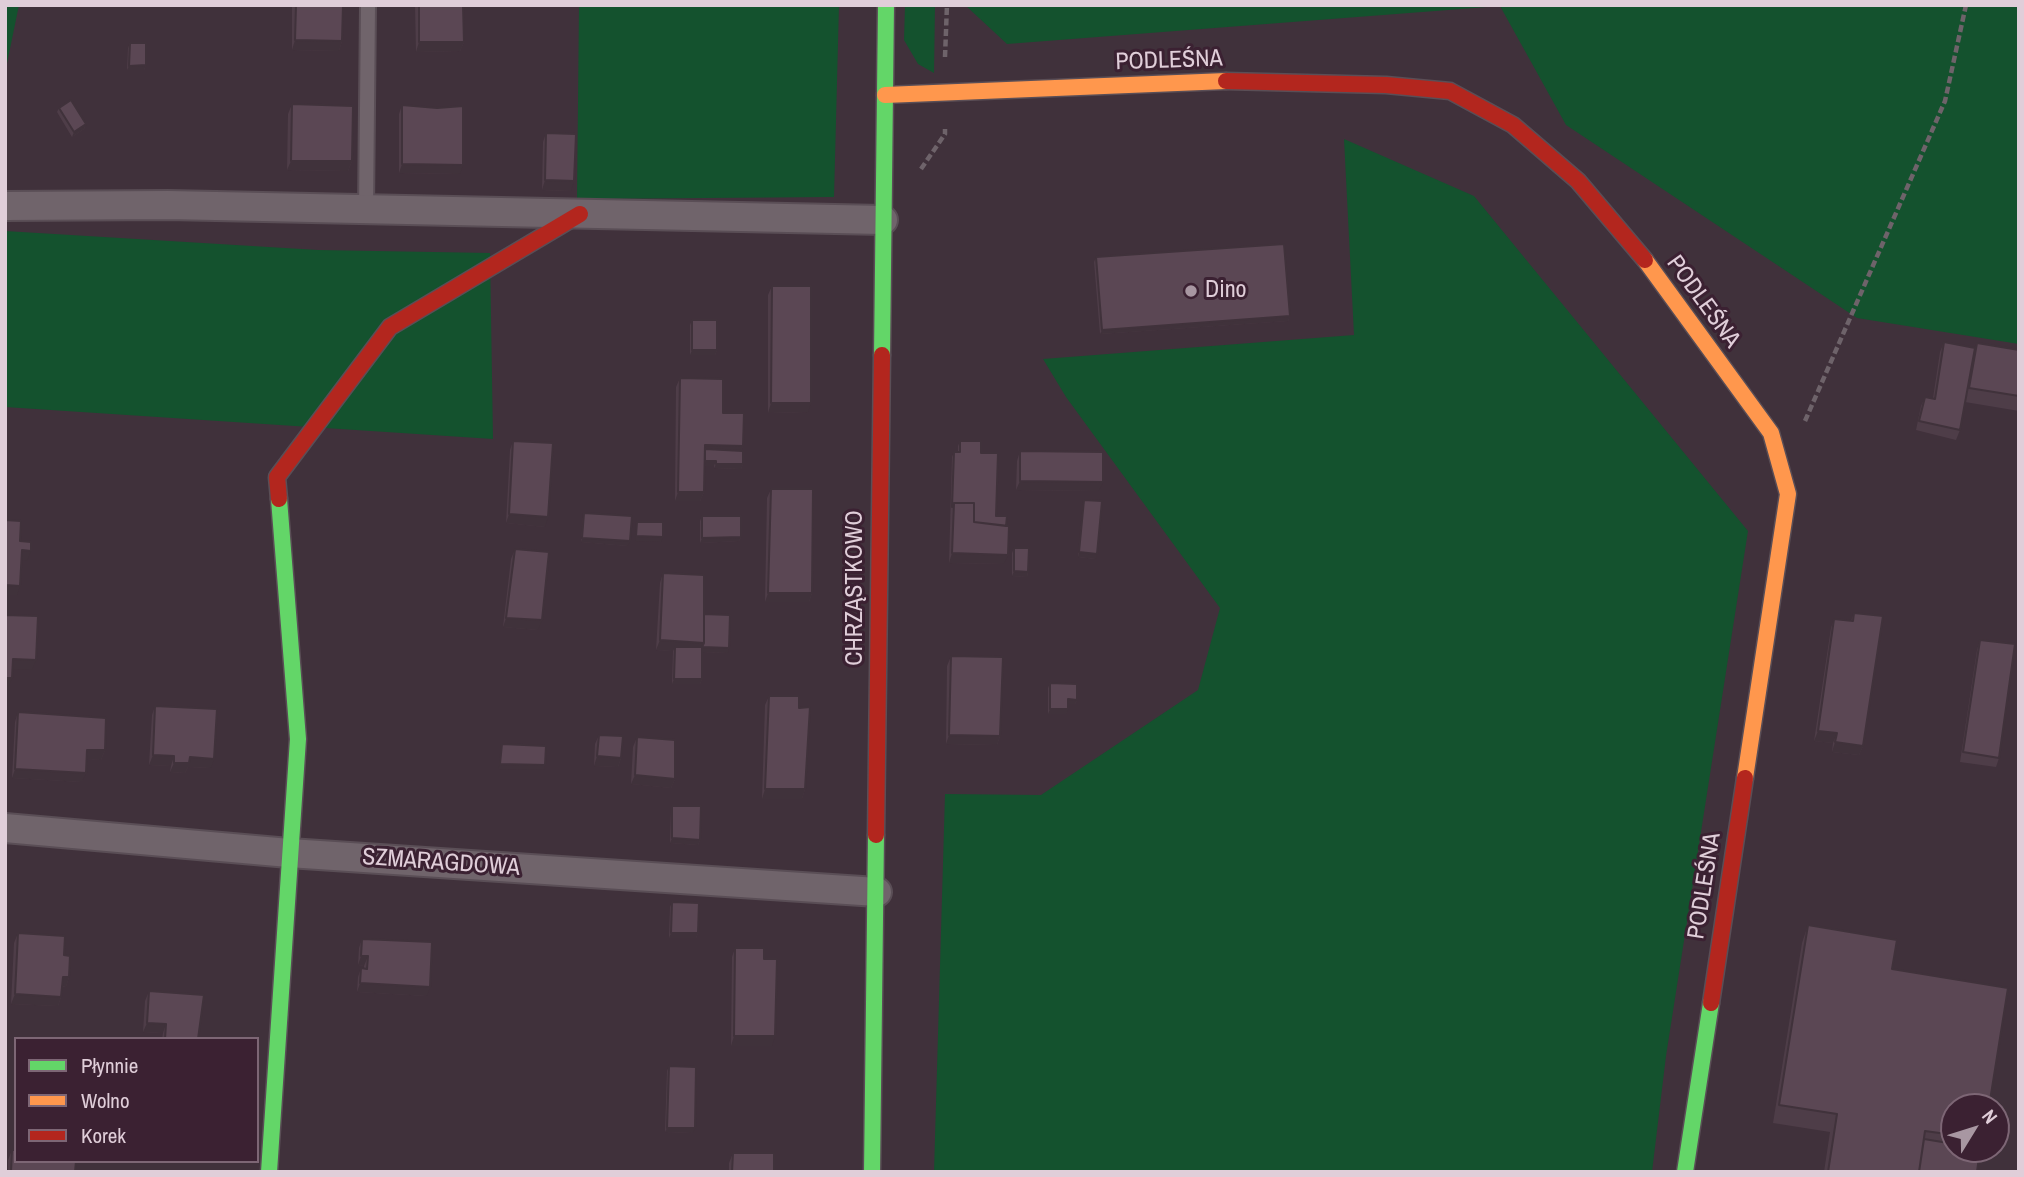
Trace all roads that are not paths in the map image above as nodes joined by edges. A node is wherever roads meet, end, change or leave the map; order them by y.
1 (368, 5) edge
2 (886, 5) edge
3 (884, 95) junction
4 (5, 206) edge
5 (366, 209) junction
6 (580, 214) junction
7 (883, 220) junction
8 (5, 828) edge
9 (289, 853) junction
10 (877, 891) junction
11 (269, 1172) edge
12 (872, 1172) edge
13 (1685, 1172) edge

1 - 5 lane
2 - 3 street, CHRZĄSTKOWO
3 - 7 street, CHRZĄSTKOWO
3 - 13 street, PODLEŚNA
4 - 5 street
5 - 6 street
6 - 7 street
6 - 9 street
7 - 10 street, CHRZĄSTKOWO
8 - 9 street, SZMARAGDOWA
9 - 10 street, SZMARAGDOWA
9 - 11 street
10 - 12 street, CHRZĄSTKOWO

